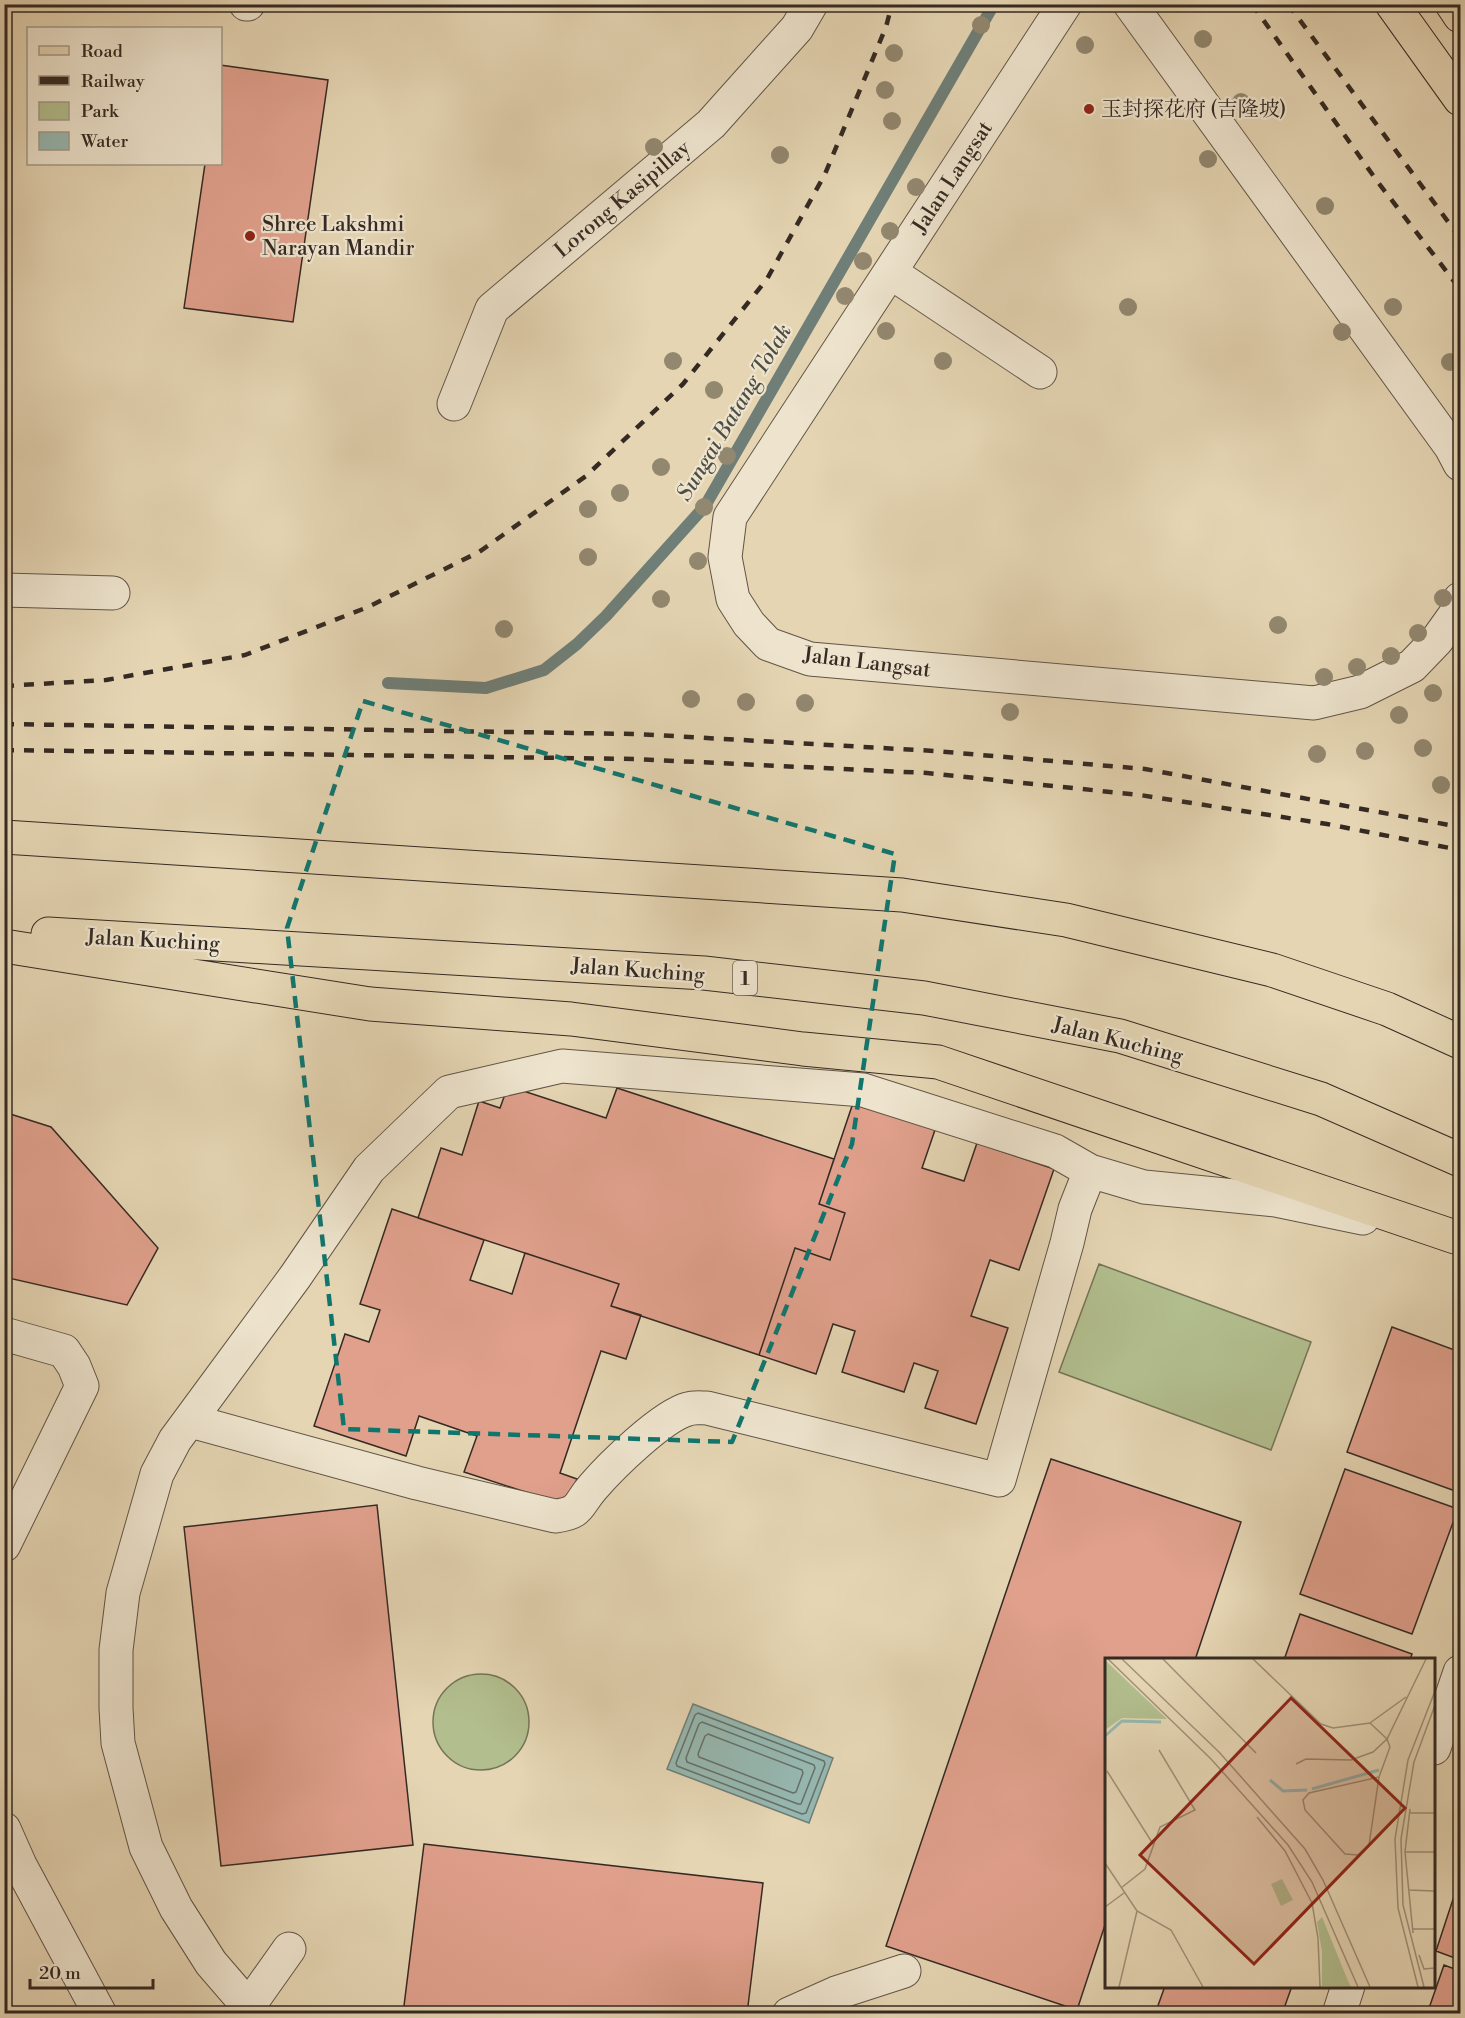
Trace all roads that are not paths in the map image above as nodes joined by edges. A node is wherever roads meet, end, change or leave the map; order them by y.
1 (810, 4) edge
2 (1065, 4) edge
3 (1130, 4) edge
4 (1392, 4) edge
5 (1452, 4) edge
6 (1461, 16) edge
7 (1461, 99) edge
8 (890, 272) junction
9 (1040, 372) dead end
10 (454, 404) dead end
11 (1461, 464) edge
12 (4, 590) edge
13 (113, 593) dead end
14 (1461, 599) edge
15 (4, 837) edge
16 (4, 931) edge
17 (4, 946) edge
18 (1461, 1042) edge
19 (1461, 1160) edge
20 (1090, 1171) junction
21 (1458, 1239) edge
22 (4, 1334) edge
23 (191, 1421) junction
24 (4, 1545) edge
25 (1461, 1672) edge
26 (1435, 1745) edge
27 (4, 1829) edge
28 (12, 1863) edge
29 (289, 1949) dead end
30 (904, 1971) dead end
31 (1347, 1988) edge
32 (251, 2010) edge
33 (100, 2013) edge
34 (789, 2013) edge
35 (1339, 2013) edge

1 - 10 street, Lorong Kasipillay
2 - 8 street, Jalan Langsat
3 - 11 street
4 - 7 main road
5 - 6 main road
8 - 9 street
8 - 14 street, Jalan Langsat
12 - 13 street
15 - 18 main road
16 - 19 main road, Jalan Kuching / 1
17 - 21 main road
20 - 21 street
20 - 23 street
20 - 23 street
22 - 24 street
23 - 32 street
25 - 26 street
27 - 28 street
28 - 33 street
29 - 32 street
30 - 34 street
31 - 35 street

